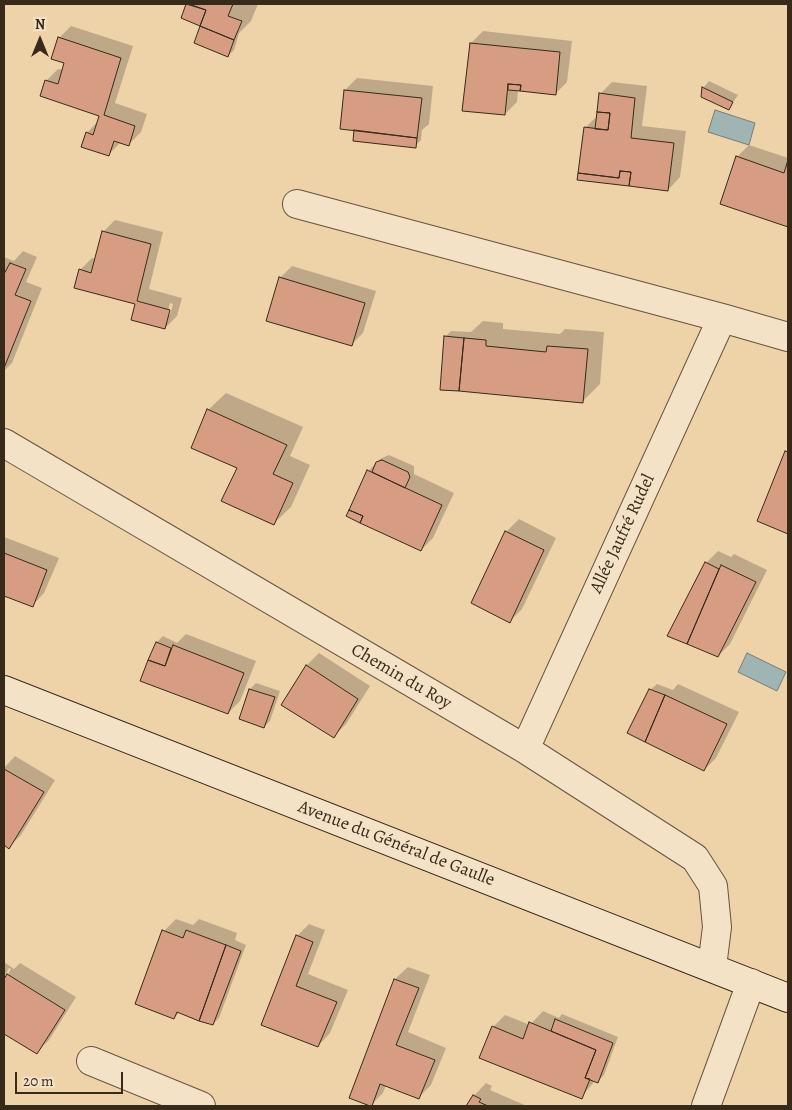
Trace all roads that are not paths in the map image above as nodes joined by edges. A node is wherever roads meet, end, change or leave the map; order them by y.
1 (297, 204) dead end
2 (722, 318) junction
3 (788, 337) edge
4 (4, 443) edge
5 (4, 690) edge
6 (525, 749) junction
7 (712, 967) junction
8 (751, 984) junction
9 (788, 998) edge
10 (91, 1061) dead end
11 (201, 1106) edge
12 (706, 1106) edge

1 - 2 street
2 - 3 street
2 - 6 street, Allée Jaufré Rudel
4 - 6 street, Chemin du Roy
5 - 7 street, Avenue du Général de Gaulle
6 - 7 street, Chemin du Roy
7 - 8 street, Avenue du Général de Gaulle
8 - 9 street, Avenue du Général de Gaulle
8 - 12 street
10 - 11 street

